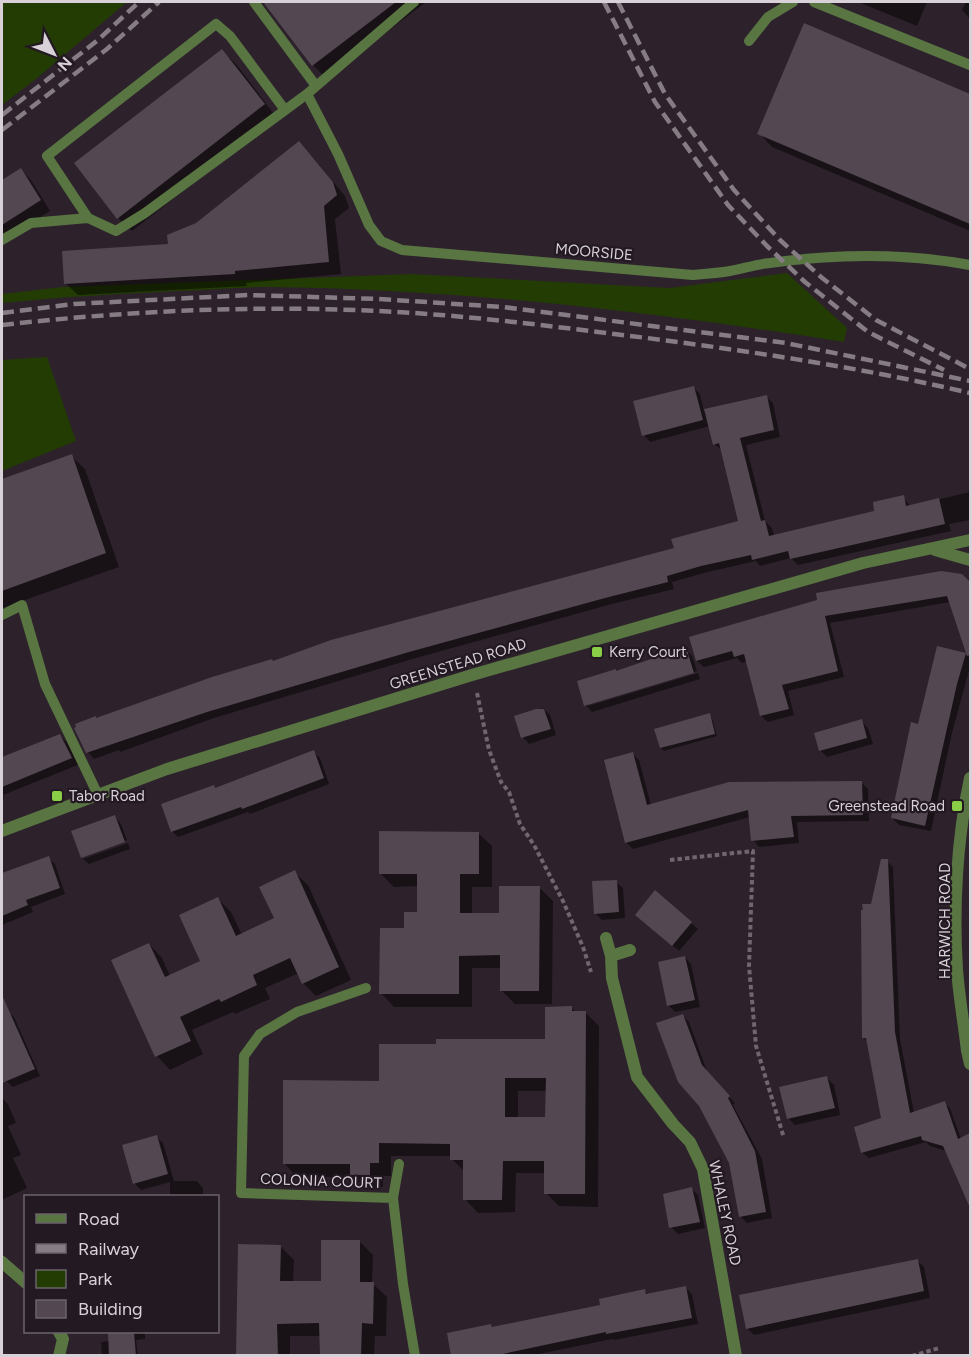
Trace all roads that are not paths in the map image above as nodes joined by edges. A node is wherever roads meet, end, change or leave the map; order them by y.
1 (254, 2) edge
2 (414, 2) edge
3 (793, 2) edge
4 (814, 2) edge
5 (749, 41) dead end
6 (970, 65) edge
7 (311, 90) junction
8 (285, 110) junction
9 (88, 218) junction
10 (2, 240) edge
11 (970, 265) edge
12 (970, 540) edge
13 (930, 549) junction
14 (970, 560) edge
15 (2, 615) edge
16 (970, 778) edge
17 (98, 795) junction
18 (2, 831) edge
19 (606, 938) dead end
20 (630, 950) dead end
21 (611, 956) junction
22 (366, 988) dead end
23 (970, 1064) edge
24 (399, 1164) dead end
25 (393, 1198) junction
26 (2, 1262) edge
27 (24, 1280) edge
28 (60, 1333) edge
29 (59, 1356) edge
30 (415, 1356) edge
31 (736, 1356) edge

1 - 7 lane, MOORSIDE
2 - 7 lane
3 - 5 lane
4 - 6 lane
7 - 8 lane
7 - 11 lane, MOORSIDE
8 - 9 lane
8 - 9 lane
9 - 10 lane
12 - 13 street, GREENSTEAD ROAD
13 - 14 street, GREENSTEAD ROAD
13 - 17 street, GREENSTEAD ROAD
15 - 17 lane
16 - 23 street, HARWICH ROAD
17 - 18 street, GREENSTEAD ROAD
19 - 21 street, WHALEY ROAD
20 - 21 street
21 - 31 street, WHALEY ROAD
22 - 25 lane, COLONIA COURT
24 - 25 lane, COLONIA COURT
25 - 30 lane, COLONIA COURT
26 - 27 street
28 - 29 street

